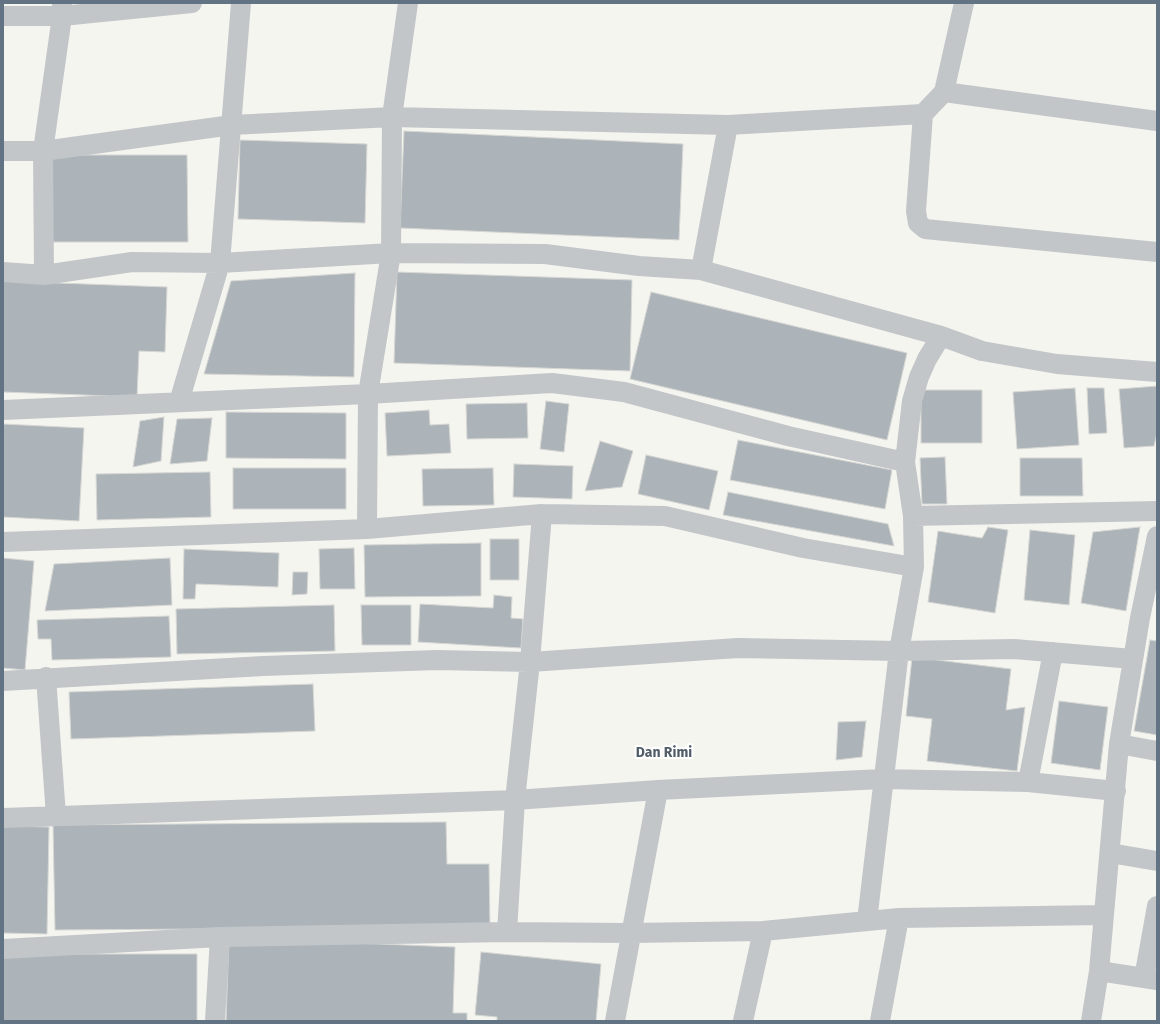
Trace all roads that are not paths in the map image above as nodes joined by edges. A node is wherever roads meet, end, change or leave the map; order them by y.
1 (192, 3) edge
2 (241, 3) edge
3 (408, 3) edge
4 (964, 3) edge
5 (62, 9) edge
6 (3, 16) edge
7 (944, 92) junction
8 (923, 114) junction
9 (392, 117) junction
10 (1157, 121) edge
11 (728, 125) junction
12 (232, 126) junction
13 (43, 151) junction
14 (3, 152) edge
15 (1157, 252) edge
16 (391, 253) junction
17 (220, 263) junction
18 (701, 270) junction
19 (3, 272) edge
20 (44, 275) junction
21 (941, 336) junction
22 (1157, 372) edge
23 (368, 394) junction
24 (179, 402) junction
25 (3, 410) edge
26 (905, 462) junction
27 (1157, 511) edge
28 (542, 514) junction
29 (913, 516) junction
30 (367, 529) junction
31 (1157, 536) edge
32 (3, 542) edge
33 (914, 567) junction
34 (1149, 620) edge
35 (899, 650) junction
36 (1053, 652) junction
37 (1134, 659) junction
38 (530, 662) junction
39 (46, 677) junction
40 (3, 681) edge
41 (1119, 744) junction
42 (1157, 751) edge
43 (882, 779) junction
44 (1028, 782) junction
45 (658, 790) junction
46 (1116, 791) junction
47 (515, 800) junction
48 (56, 816) junction
49 (3, 818) edge
50 (1110, 853) junction
51 (1157, 862) edge
52 (1157, 906) edge
53 (1103, 915) junction
54 (899, 918) junction
55 (866, 921) junction
56 (762, 931) junction
57 (507, 932) junction
58 (630, 933) junction
59 (220, 937) junction
60 (3, 948) edge
61 (1099, 971) junction
62 (1150, 979) edge
63 (215, 1021) edge
64 (615, 1021) edge
65 (743, 1021) edge
66 (880, 1021) edge
67 (1091, 1021) edge

1 - 5 street
2 - 12 street
3 - 9 street
4 - 7 street
5 - 6 street
5 - 13 street
7 - 8 street
7 - 10 street
8 - 11 street
8 - 15 street
9 - 11 street
9 - 12 street
9 - 16 street
11 - 18 street
12 - 13 street
12 - 17 street
13 - 14 street
13 - 20 street
16 - 17 street
16 - 18 street
16 - 23 street
17 - 20 street
17 - 24 street
18 - 21 street
19 - 20 street
21 - 22 street
21 - 26 street
23 - 24 street
23 - 26 street
23 - 30 street
24 - 25 street
26 - 29 street
27 - 29 street
28 - 30 street
28 - 33 street
28 - 38 street
29 - 33 street
30 - 32 street
31 - 34 street
33 - 35 street
34 - 37 street
35 - 36 street
35 - 38 street
35 - 43 street
36 - 37 street
36 - 44 street
37 - 41 street
38 - 39 street
38 - 47 street
39 - 40 street
39 - 48 street
41 - 42 street
41 - 46 street
43 - 44 street
43 - 45 street
43 - 55 street
44 - 46 street
45 - 47 street
45 - 58 street
46 - 50 street
47 - 48 street
47 - 57 street
48 - 49 street
50 - 51 street
50 - 53 street
52 - 62 street
53 - 54 street
53 - 61 street
54 - 55 street
54 - 66 street
55 - 56 street
56 - 58 street
56 - 65 street
57 - 58 street
57 - 59 street
58 - 64 street
59 - 60 street
59 - 63 street
61 - 62 street
61 - 67 street

